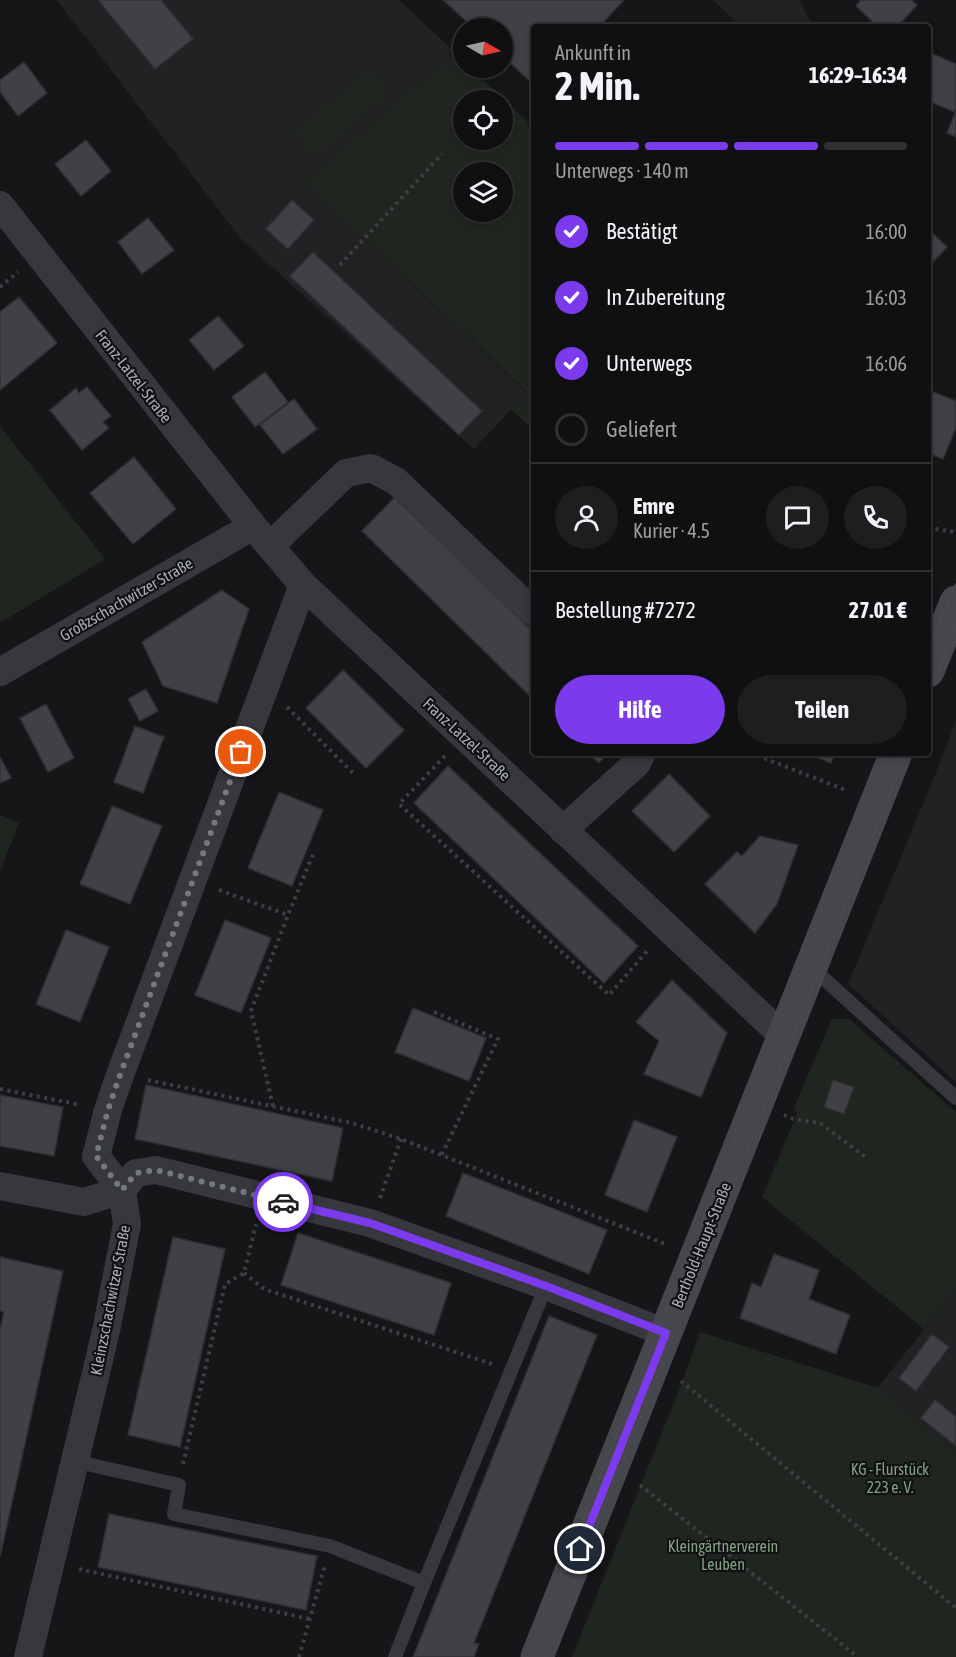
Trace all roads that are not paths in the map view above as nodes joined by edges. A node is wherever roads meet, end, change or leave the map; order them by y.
1 (0, 205) edge
2 (261, 536) junction
3 (303, 585) junction
4 (956, 602) edge
5 (531, 610) edge
6 (931, 664) edge
7 (0, 672) edge
8 (640, 756) edge
9 (895, 756) edge
10 (563, 830) junction
11 (811, 967) junction
12 (784, 1037) junction
13 (956, 1098) edge
14 (0, 1186) edge
15 (122, 1190) junction
16 (546, 1286) junction
17 (660, 1346) junction
18 (74, 1461) junction
19 (424, 1584) junction
20 (28, 1657) edge
21 (395, 1657) edge
22 (537, 1657) edge

1 - 2 street, Franz-Latzel-Straße
2 - 3 street, Franz-Latzel-Straße
2 - 5 street
2 - 7 street, Großzschachwitzer Straße
3 - 10 street, Franz-Latzel-Straße
3 - 15 street, Kleinzschachwitzer Straße
4 - 6 street
8 - 10 street
9 - 11 street, Berthold-Haupt-Straße
10 - 12 street, Franz-Latzel-Straße
11 - 12 street, Berthold-Haupt-Straße
11 - 13 lane
12 - 17 street, Berthold-Haupt-Straße
14 - 15 street
15 - 16 street
15 - 18 street, Kleinzschachwitzer Straße
16 - 17 street
16 - 19 lane
17 - 22 street, Berthold-Haupt-Straße
18 - 19 lane
18 - 20 street, Kleinzschachwitzer Straße
19 - 21 lane

